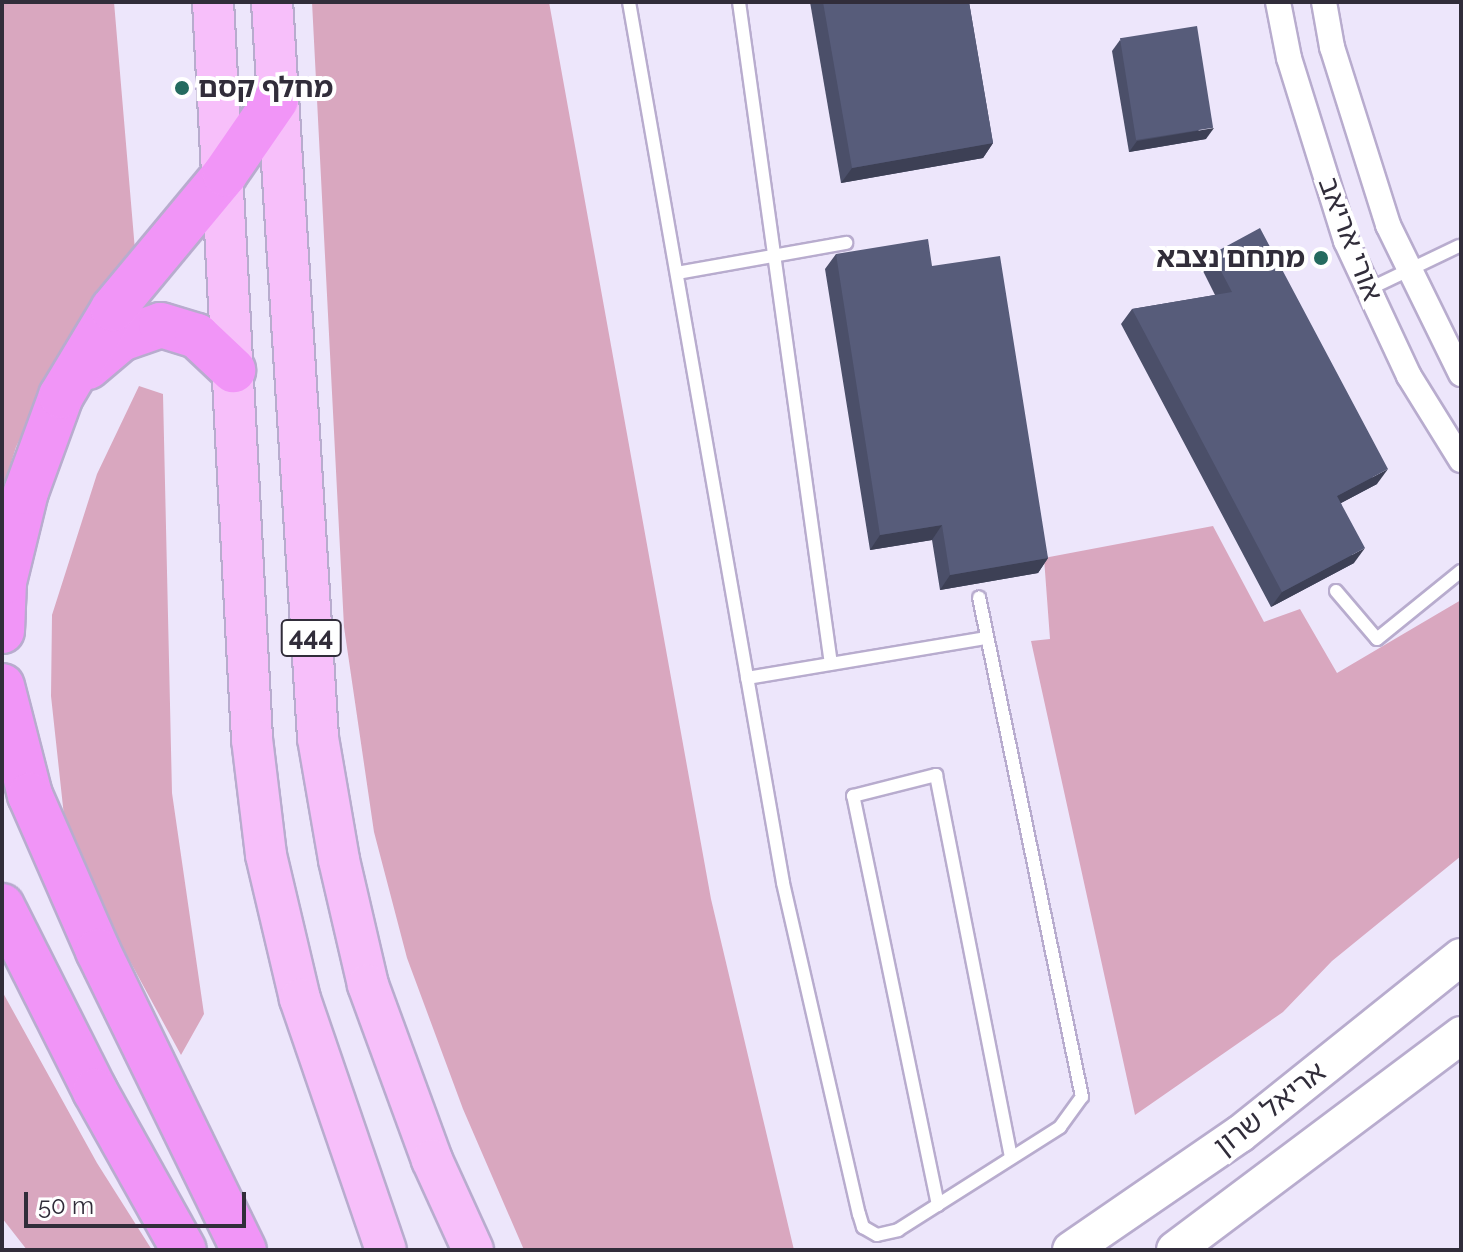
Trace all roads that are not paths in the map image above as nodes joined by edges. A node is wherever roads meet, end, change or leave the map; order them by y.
1 (213, 2) edge
2 (272, 2) edge
3 (629, 2) edge
4 (739, 2) edge
5 (1278, 2) edge
6 (1324, 2) edge
7 (276, 100) junction
8 (225, 174) junction
9 (846, 243) dead end
10 (1459, 246) dead end
11 (774, 255) junction
12 (1407, 271) junction
13 (677, 273) junction
14 (1367, 290) junction
15 (233, 370) junction
16 (1461, 374) edge
17 (61, 396) junction
18 (1461, 460) edge
19 (1461, 571) edge
20 (1336, 591) edge
21 (979, 597) edge
22 (2, 631) edge
23 (987, 638) junction
24 (831, 664) junction
25 (747, 678) junction
26 (2, 686) edge
27 (2, 906) edge
28 (1461, 957) edge
29 (1461, 1035) edge
30 (1011, 1158) junction
31 (938, 1205) junction
32 (184, 1250) edge
33 (244, 1250) edge
34 (386, 1250) edge
35 (473, 1250) edge
36 (1071, 1250) edge
37 (1175, 1250) edge

1 - 8 main road, 444
2 - 7 main road, 444
3 - 13 lane
4 - 11 lane
5 - 14 street, אורי אריאב
6 - 12 street, אורי אריאב
7 - 8 highway
7 - 35 main road, 444
8 - 15 main road, 444
8 - 17 highway
9 - 11 lane
10 - 12 lane
11 - 13 lane
11 - 24 lane
12 - 14 lane
12 - 16 street, אורי אריאב
13 - 25 lane
14 - 18 street, אורי אריאב
15 - 17 highway
15 - 34 main road, 444
17 - 22 highway
19 - 20 lane
21 - 23 lane
23 - 24 lane
23 - 30 lane
24 - 25 lane
25 - 31 lane
26 - 33 highway
27 - 32 highway
28 - 36 main road, אריאל שרון
29 - 37 main road, אריאל שרון
30 - 31 lane
30 - 31 lane

